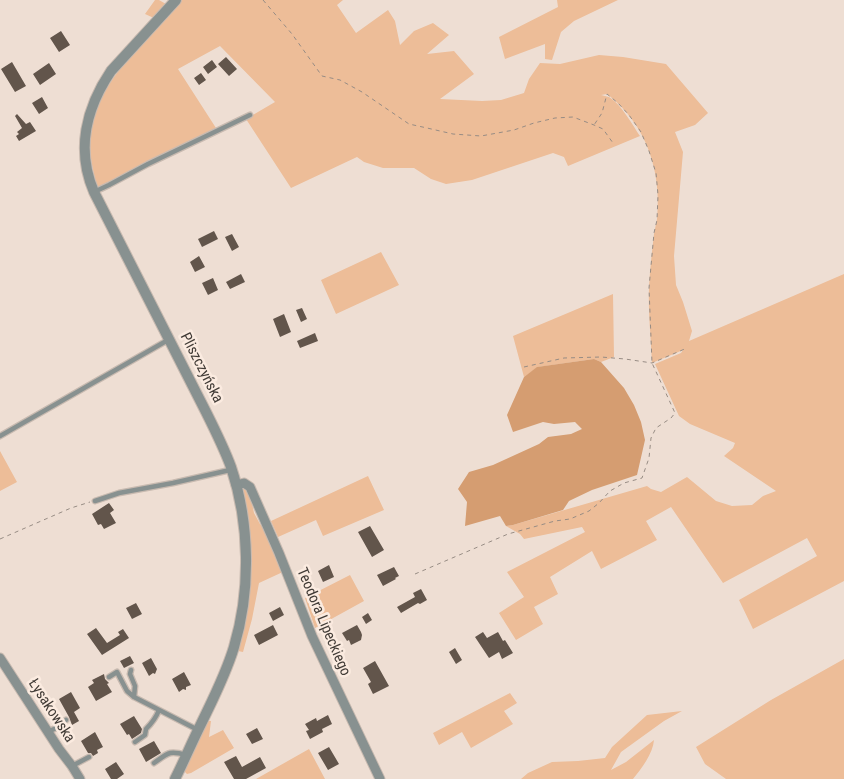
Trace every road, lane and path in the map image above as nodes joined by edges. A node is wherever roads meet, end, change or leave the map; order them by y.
1 (176, 0) edge
2 (263, 0) edge
3 (250, 115) dead end
4 (594, 125) junction
5 (614, 143) dead end
6 (94, 192) junction
7 (169, 339) junction
8 (687, 348) dead end
9 (652, 363) junction
10 (524, 367) dead end
11 (0, 436) edge
12 (232, 469) junction
13 (236, 485) junction
14 (95, 500) joint
15 (0, 539) edge
16 (414, 574) dead end
17 (0, 658) edge
18 (130, 670) dead end
19 (109, 677) dead end
20 (134, 696) junction
21 (159, 710) junction
22 (66, 720) dead end
23 (198, 730) junction
24 (48, 732) junction
25 (135, 742) dead end
26 (186, 755) junction
27 (89, 758) dead end
28 (154, 763) dead end
29 (72, 766) junction
30 (80, 779) edge
31 (175, 779) edge
32 (380, 779) edge

1 - 6 street, Pliszczyńska
2 - 4 path
3 - 6 lane
4 - 5 path
4 - 9 path
6 - 7 street, Pliszczyńska
7 - 11 lane
7 - 12 street, Pliszczyńska
8 - 9 path
9 - 10 path
9 - 16 path
12 - 13 street, Pliszczyńska
12 - 14 lane
13 - 23 street, Pliszczyńska
13 - 32 street, Teodora Lipeckiego
14 - 15 path
17 - 24 street, Łysakowska
18 - 20 lane
19 - 20 lane
20 - 21 lane
21 - 23 lane
21 - 25 lane
22 - 24 lane
23 - 26 street, Pliszczyńska
24 - 29 street, Łysakowska
26 - 28 lane
26 - 31 street, Pliszczyńska
27 - 29 lane
29 - 30 street, Łysakowska

